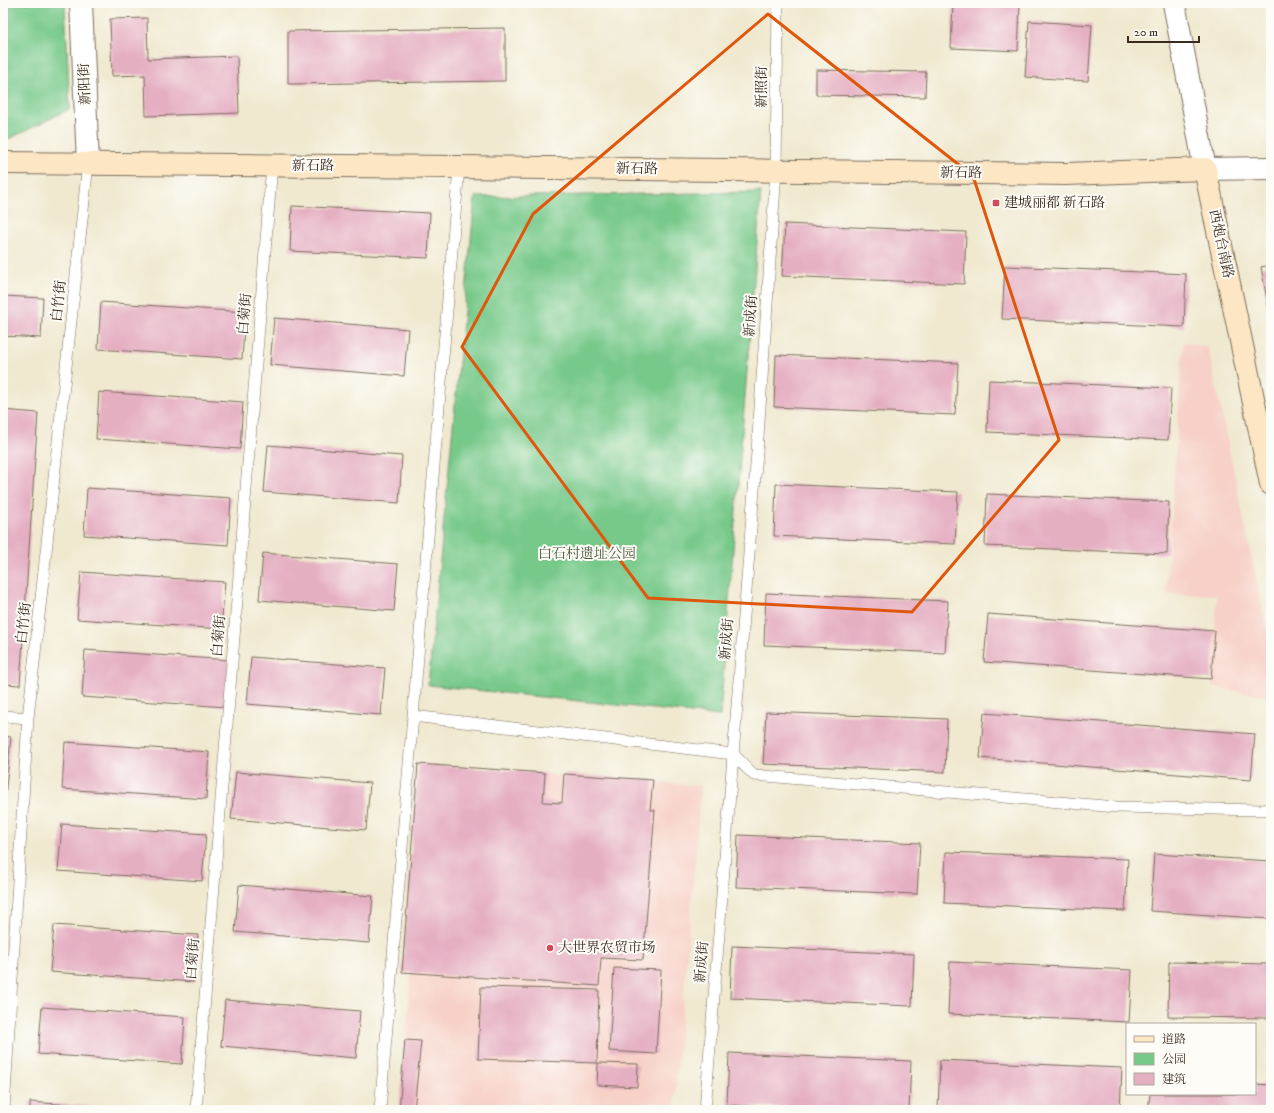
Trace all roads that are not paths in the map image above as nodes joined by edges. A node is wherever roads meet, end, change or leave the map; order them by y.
1 (81, 3) edge
2 (778, 3) edge
3 (1174, 3) edge
4 (3, 163) edge
5 (88, 164) junction
6 (272, 165) junction
7 (459, 167) junction
8 (1271, 168) edge
9 (1205, 169) junction
10 (776, 171) junction
11 (1271, 484) edge
12 (3, 716) edge
13 (413, 716) junction
14 (28, 718) junction
15 (733, 754) junction
16 (1271, 808) edge
17 (4, 1110) edge
18 (196, 1110) edge
19 (380, 1110) edge
20 (705, 1110) edge

1 - 5 street, 新阳街
2 - 10 lane, 新照街
3 - 9 street, 西炮台南路
4 - 5 street, 新石路
5 - 6 street, 新石路
5 - 14 lane, 白竹街
6 - 7 street, 新石路
6 - 18 lane, 白菊街
7 - 10 street, 新石路
7 - 13 lane
8 - 9 street, 新石路
9 - 10 street, 新石路
9 - 11 street, 西炮台南路
10 - 15 lane, 新成街
12 - 14 lane
13 - 15 lane
13 - 19 lane
14 - 17 lane, 白竹街
15 - 16 lane
15 - 20 lane, 新成街

